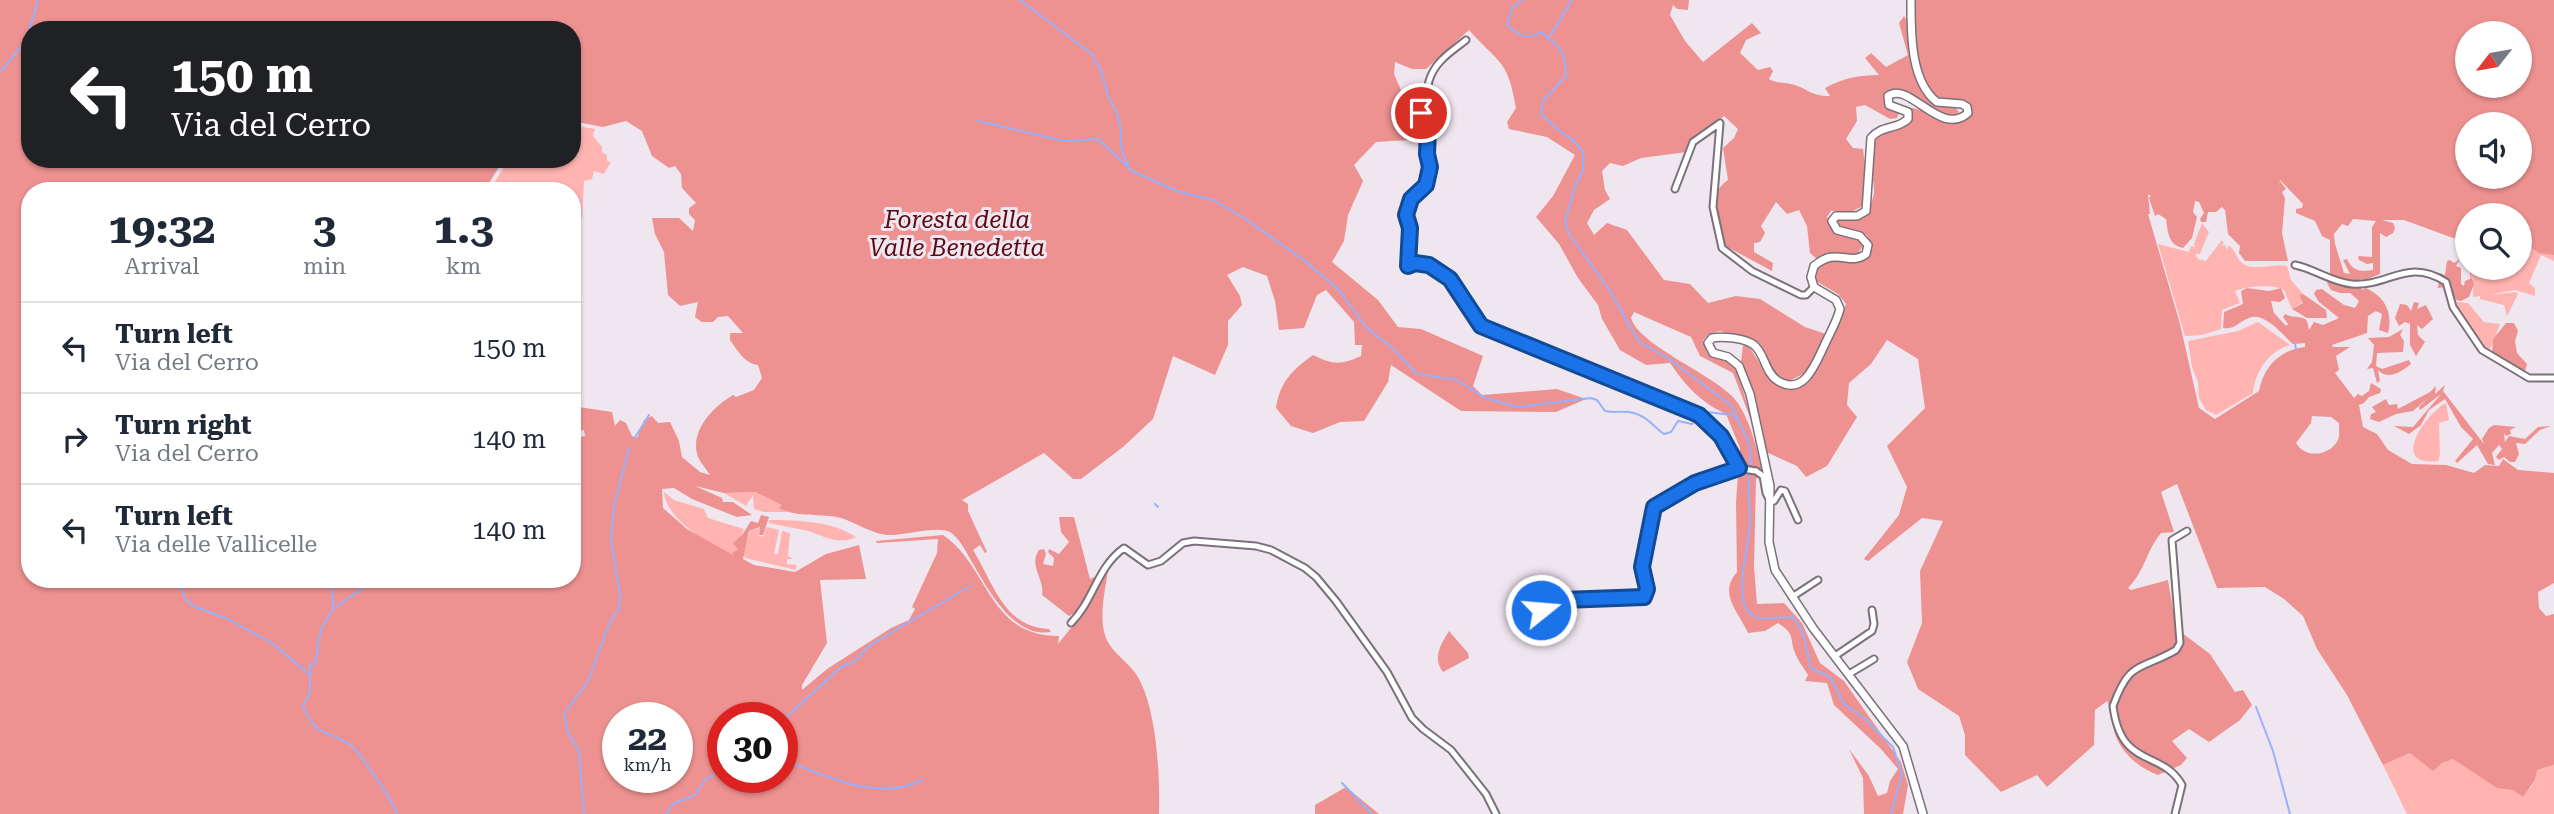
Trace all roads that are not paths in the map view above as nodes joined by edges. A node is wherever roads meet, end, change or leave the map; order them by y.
1 (1912, 0) edge
2 (1466, 40) dead end
3 (1675, 189) dead end
4 (2295, 265) dead end
5 (1814, 287) junction
6 (2554, 378) edge
7 (1741, 469) junction
8 (1770, 500) junction
9 (1798, 520) dead end
10 (2187, 531) dead end
11 (1818, 580) dead end
12 (1534, 593) dead end
13 (1792, 597) junction
14 (1872, 610) dead end
15 (1070, 623) dead end
16 (1835, 656) junction
17 (1874, 659) dead end
18 (1849, 674) junction
19 (1496, 814) edge
20 (1923, 814) edge
21 (2175, 814) edge

1 - 5 main road
2 - 7 street
3 - 5 street
4 - 6 street
5 - 8 main road
7 - 8 street, bridge
7 - 12 street
8 - 9 street
8 - 13 main road
10 - 21 street
11 - 13 street
13 - 16 main road
14 - 16 street
15 - 19 street
16 - 18 main road
17 - 18 street
18 - 20 main road

